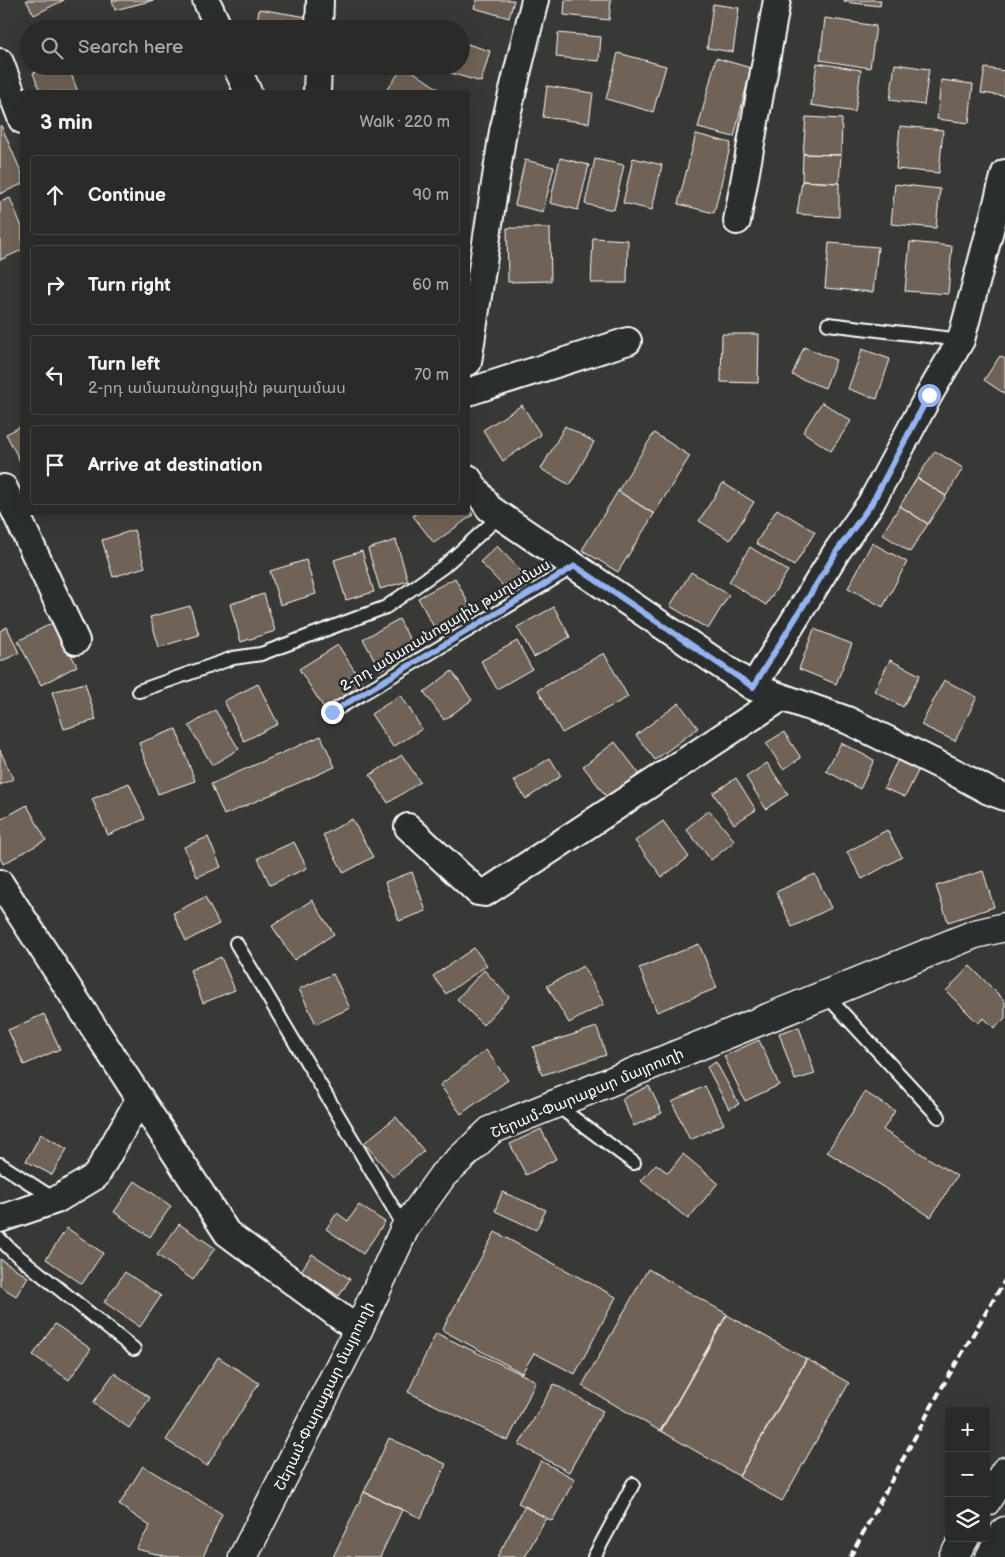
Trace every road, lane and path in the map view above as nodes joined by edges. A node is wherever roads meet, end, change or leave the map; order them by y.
1 (206, 0) edge
2 (320, 0) edge
3 (535, 0) edge
4 (777, 0) edge
5 (215, 20) edge
6 (319, 20) edge
7 (0, 62) edge
8 (240, 75) edge
9 (318, 75) edge
10 (247, 90) edge
11 (317, 90) edge
12 (20, 115) edge
13 (1005, 173) edge
14 (736, 221) dead end
15 (828, 324) dead end
16 (961, 340) junction
17 (628, 341) dead end
18 (470, 349) edge
19 (470, 391) edge
20 (470, 481) edge
21 (1, 487) edge
22 (500, 516) junction
23 (575, 566) junction
24 (76, 641) dead end
25 (753, 687) junction
26 (139, 691) dead end
27 (781, 698) junction
28 (332, 712) dead end
29 (1005, 797) edge
30 (408, 827) dead end
31 (0, 883) edge
32 (1005, 927) edge
33 (236, 943) dead end
34 (825, 994) junction
35 (140, 1098) junction
36 (555, 1104) junction
37 (939, 1117) dead end
38 (634, 1163) dead end
39 (0, 1164) edge
40 (56, 1200) junction
41 (0, 1219) edge
42 (405, 1228) junction
43 (0, 1239) edge
44 (358, 1330) junction
45 (134, 1349) dead end
46 (1005, 1471) edge
47 (634, 1484) dead end
48 (989, 1497) edge
49 (1005, 1531) edge
50 (962, 1542) edge
51 (243, 1557) edge
52 (594, 1557) edge
53 (953, 1557) edge
54 (990, 1557) edge

1 - 5 street
2 - 6 street
3 - 18 street
4 - 14 street
7 - 12 street
8 - 10 street
9 - 11 street
13 - 16 street
15 - 16 lane
16 - 25 street
17 - 19 street
20 - 22 street
21 - 24 street
22 - 23 street
22 - 26 lane
23 - 25 street
23 - 28 lane, 2-րդ ամառանոցային թաղամաս
25 - 27 street
27 - 29 street
27 - 30 street
31 - 35 street
32 - 34 main road, Շերամ-Փարաքար մայրուղի
33 - 42 lane
34 - 36 main road, Շերամ-Փարաքար մայրուղի
34 - 37 lane
35 - 40 street
35 - 44 street
36 - 38 lane
36 - 42 main road, Շերամ-Փարաքար մայրուղի
39 - 40 lane
40 - 41 street
42 - 44 main road, Շերամ-Փարաքար մայրուղի
43 - 45 lane
44 - 51 main road, Շերամ-Փարաքար մայրուղի
46 - 48 main road
47 - 52 lane
49 - 54 main road
50 - 53 main road

